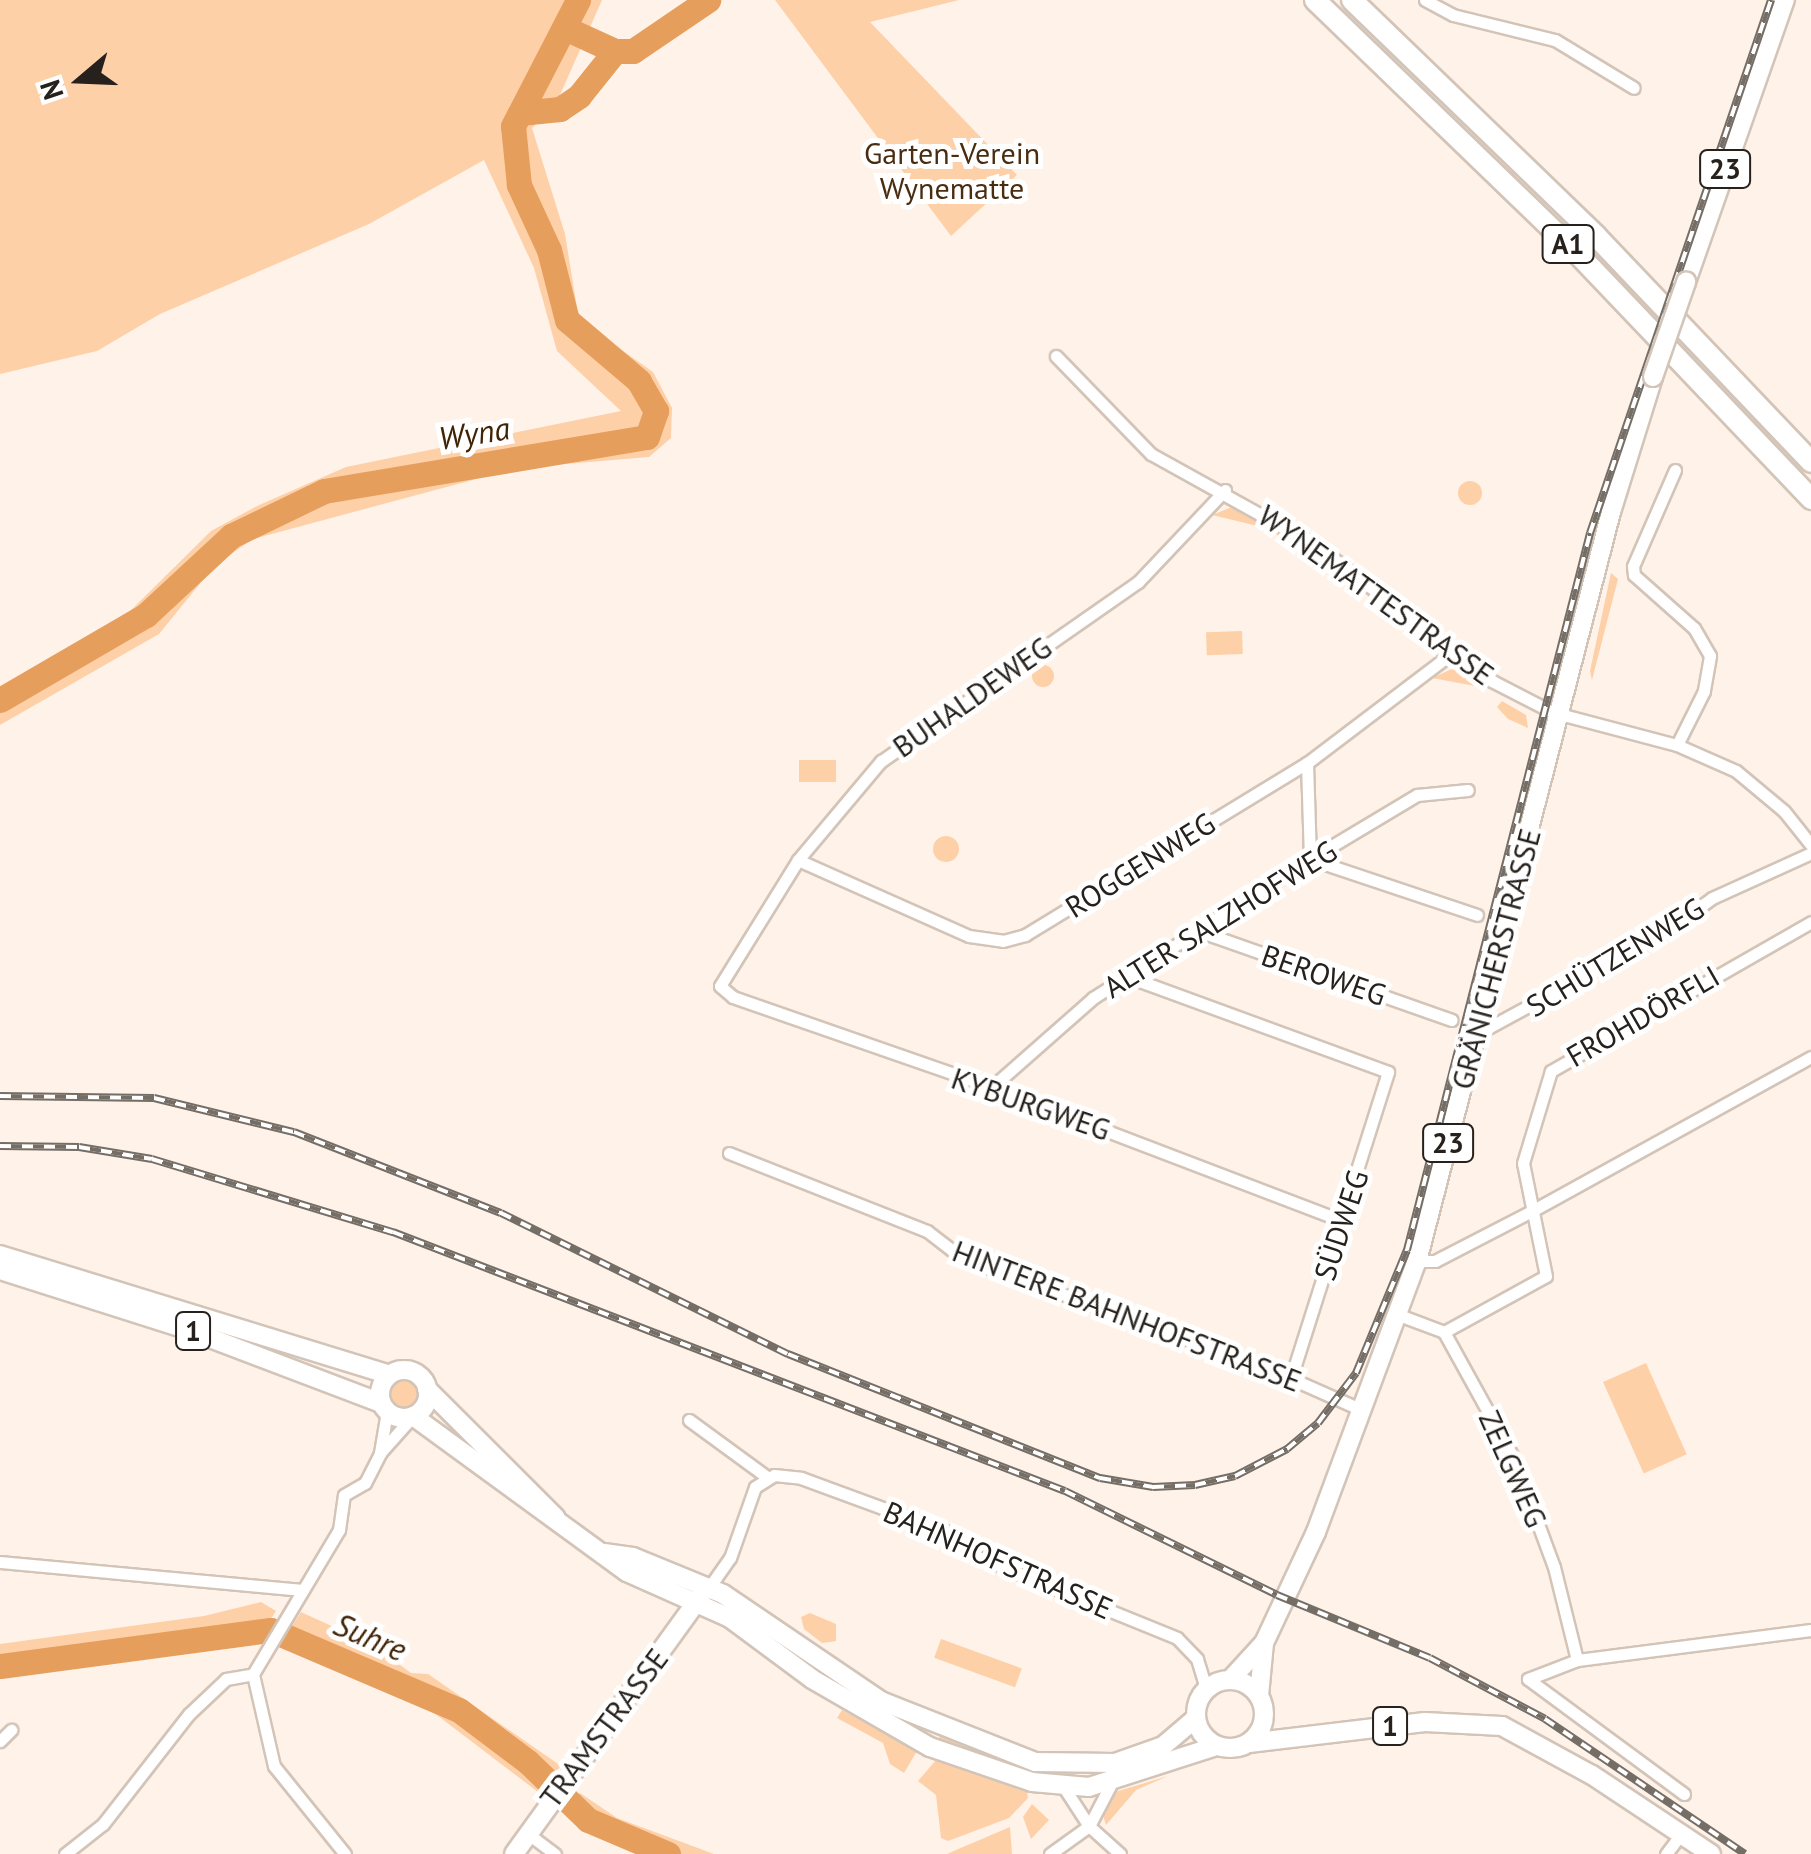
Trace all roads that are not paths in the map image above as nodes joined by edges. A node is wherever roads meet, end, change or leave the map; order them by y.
1 (1315, 0) edge
2 (1352, 0) edge
3 (1425, 0) edge
4 (1785, 0) edge
5 (1634, 88) dead end
6 (1056, 356) dead end
7 (1811, 462) edge
8 (1675, 470) dead end
9 (1225, 490) junction
10 (1811, 499) edge
11 (1453, 652) junction
12 (1562, 715) junction
13 (1677, 745) junction
14 (1307, 763) junction
15 (1468, 790) dead end
16 (1811, 849) edge
17 (1310, 858) junction
18 (798, 860) junction
19 (1477, 916) dead end
20 (1811, 922) edge
21 (1196, 930) junction
22 (1126, 976) junction
23 (720, 986) joint
24 (1452, 1020) dead end
25 (1475, 1036) junction
26 (1811, 1057) edge
27 (992, 1087) junction
28 (729, 1154) dead end
29 (1530, 1212) junction
30 (1343, 1221) junction
31 (0, 1255) edge
32 (1417, 1260) junction
33 (0, 1270) edge
34 (1398, 1314) junction
35 (1444, 1332) junction
36 (389, 1375) junction
37 (1291, 1376) junction
38 (427, 1389) junction
39 (384, 1407) junction
40 (1360, 1409) junction
41 (413, 1416) junction
42 (689, 1420) dead end
43 (380, 1453) junction
44 (767, 1477) junction
45 (563, 1526) junction
46 (0, 1562) edge
47 (300, 1590) junction
48 (702, 1596) junction
49 (1811, 1630) edge
50 (1264, 1642) junction
51 (1577, 1660) junction
52 (253, 1674) junction
53 (1230, 1680) junction
54 (1206, 1690) junction
55 (1262, 1703) junction
56 (1196, 1718) junction
57 (11, 1730) dead end
58 (1300, 1736) junction
59 (0, 1742) edge
60 (1249, 1743) junction
61 (1217, 1746) junction
62 (1111, 1784) junction
63 (1063, 1786) junction
64 (1684, 1794) dead end
65 (1089, 1826) junction
66 (527, 1833) junction
67 (1682, 1834) junction
68 (64, 1854) edge
69 (345, 1854) edge
70 (514, 1854) edge
71 (555, 1854) edge
72 (1050, 1854) edge
73 (1120, 1854) edge
74 (1666, 1854) edge
75 (1711, 1854) edge

1 - 10 highway, A1
2 - 7 highway, A1
3 - 5 street
4 - 12 main road, GRÄNICHERSTRASSE / 23, bridge
6 - 9 street, WYNEMATTESTRASSE
8 - 13 street
9 - 11 street, WYNEMATTESTRASSE
9 - 18 street, BUHALDEWEG
11 - 12 street, WYNEMATTESTRASSE
11 - 14 street, ROGGENWEG
12 - 13 street, WYNEMATTESTRASSE
12 - 25 main road, GRÄNICHERSTRASSE / 23
13 - 16 street, WYNEMATTESTRASSE
14 - 17 street
14 - 18 street, ROGGENWEG
15 - 17 street, ALTER SALZHOFWEG
16 - 25 street, SCHÜTZENWEG
17 - 19 street
17 - 21 street, ALTER SALZHOFWEG
18 - 23 street, BUHALDEWEG
20 - 29 street, FROHDÖRFLI
21 - 22 street, ALTER SALZHOFWEG
21 - 24 street, BEROWEG
22 - 27 street, ALTER SALZHOFWEG
22 - 30 street, SÜDWEG
23 - 27 street, KYBURGWEG
25 - 32 main road, GRÄNICHERSTRASSE / 23
26 - 29 street
27 - 30 street, KYBURGWEG
28 - 37 street, HINTERE BAHNHOFSTRASSE
29 - 32 street
29 - 35 street, FROHDÖRFLI
30 - 37 street, SÜDWEG
31 - 36 main road
32 - 34 main road, GRÄNICHERSTRASSE / 23
33 - 39 main road, 1
34 - 35 street
34 - 40 main road, GRÄNICHERSTRASSE / 23
35 - 51 street, ZELGWEG
36 - 38 main road
36 - 39 main road
37 - 40 street, HINTERE BAHNHOFSTRASSE
38 - 41 main road
38 - 45 main road, 1
39 - 41 main road
39 - 43 street
40 - 50 main road, GRÄNICHERSTRASSE / 23
41 - 43 street
41 - 45 main road, 1
42 - 44 street
43 - 47 street
44 - 48 street
44 - 54 street, BAHNHOFSTRASSE
45 - 48 main road, 1
46 - 47 street
47 - 52 street
48 - 56 main road
48 - 63 main road, 1
48 - 66 main road, TRAMSTRASSE
49 - 51 street
50 - 53 main road, GRÄNICHERSTRASSE / 23
50 - 55 main road, GRÄNICHERSTRASSE / 23
51 - 64 street
52 - 68 street
52 - 69 street
53 - 54 main road
53 - 55 main road
54 - 56 main road
55 - 58 main road
55 - 60 main road
56 - 61 main road
57 - 59 street
58 - 60 main road, 1
58 - 67 main road, 1
60 - 61 main road, 1
61 - 62 main road, 1
62 - 63 main road, 1
62 - 65 street
63 - 65 street
65 - 72 street
65 - 73 street
66 - 70 main road, TRAMSTRASSE
66 - 71 street
67 - 74 street
67 - 75 main road, 1

